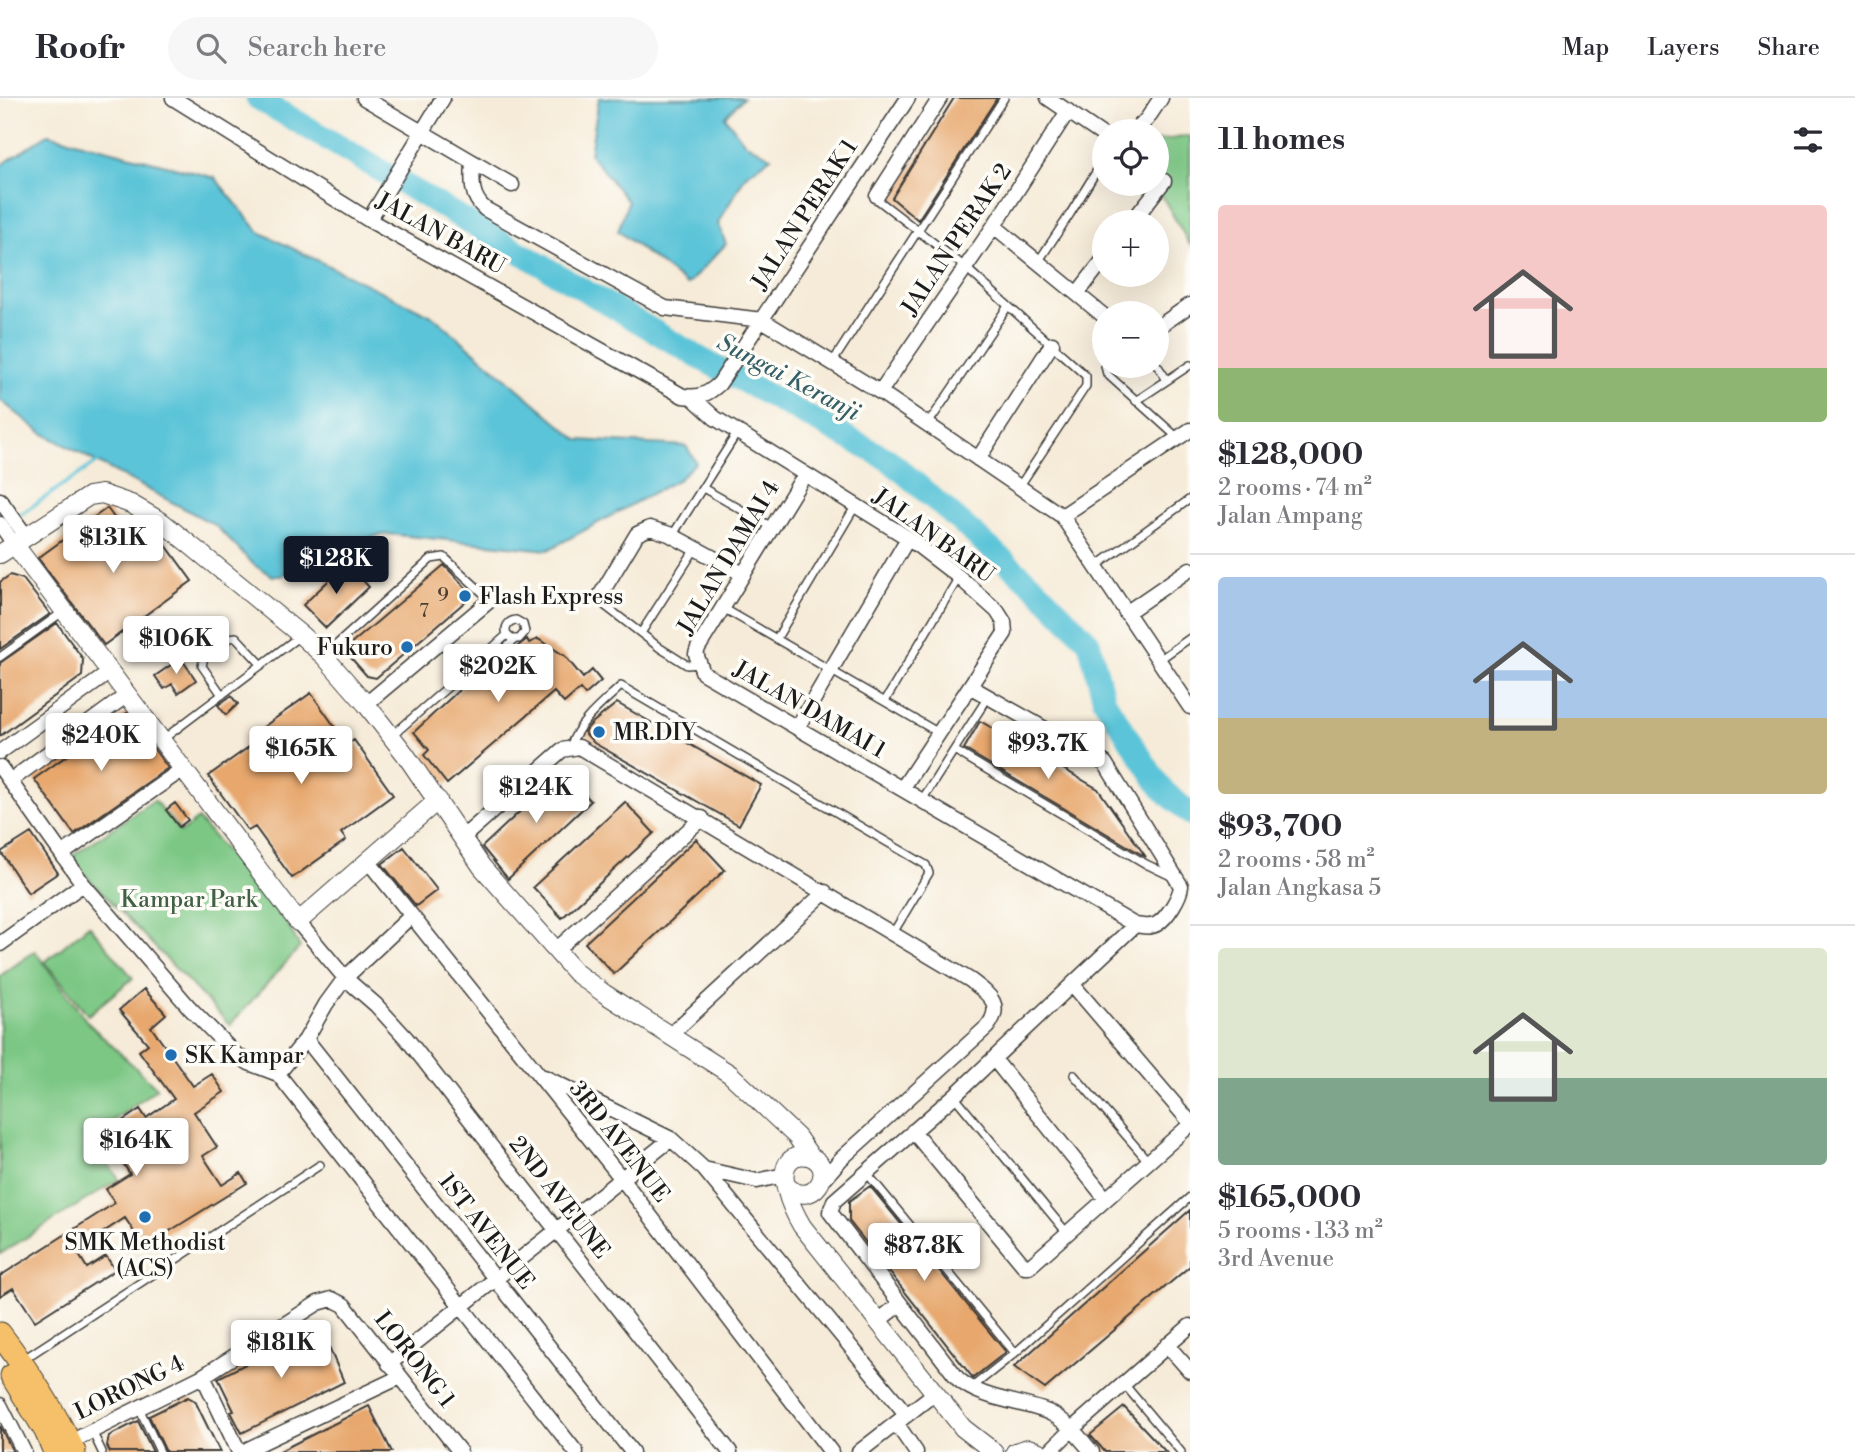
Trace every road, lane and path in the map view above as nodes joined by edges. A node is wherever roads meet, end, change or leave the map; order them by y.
1 (173, 98) edge
2 (364, 98) edge
3 (443, 98) edge
4 (908, 98) edge
5 (940, 98) edge
6 (1004, 98) edge
7 (1048, 98) edge
8 (1161, 98) edge
9 (1068, 111) junction
10 (1147, 119) edge
11 (1092, 128) edge
12 (422, 132) junction
13 (473, 162) junction
14 (1092, 178) edge
15 (512, 185) dead end
16 (877, 196) joint
17 (1152, 196) edge
18 (1141, 210) edge
19 (369, 220) junction
20 (994, 226) junction
21 (919, 230) junction
22 (1038, 262) junction
23 (965, 267) junction
24 (1092, 275) edge
25 (1077, 294) junction
26 (1009, 306) junction
27 (1092, 306) edge
28 (1190, 306) edge
29 (762, 320) junction
30 (1169, 320) edge
31 (1052, 344) junction
32 (832, 362) junction
33 (1190, 365) edge
34 (1111, 378) edge
35 (1167, 380) joint
36 (880, 392) junction
37 (693, 398) junction
38 (1136, 401) junction
39 (928, 424) junction
40 (738, 432) junction
41 (1184, 434) edge
42 (978, 459) junction
43 (805, 474) junction
44 (702, 488) junction
45 (1019, 488) junction
46 (1190, 499) edge
47 (0, 500) edge
48 (856, 505) junction
49 (1062, 516) junction
50 (0, 524) edge
51 (772, 527) junction
52 (672, 536) junction
53 (908, 538) junction
54 (13, 545) edge
55 (695, 549) junction
56 (1095, 567) junction
57 (1190, 569) edge
58 (743, 574) junction
59 (960, 577) junction
60 (601, 594) joint
61 (488, 602) joint
62 (723, 608) junction
63 (64, 611) junction
64 (1126, 613) junction
65 (640, 633) junction
66 (301, 635) junction
67 (507, 635) junction
68 (777, 638) junction
69 (1190, 638) edge
70 (515, 639) junction
71 (506, 648) dead end
72 (324, 656) junction
73 (0, 657) edge
74 (1157, 661) junction
75 (699, 664) junction
76 (262, 665) junction
77 (832, 669) junction
78 (110, 672) junction
79 (971, 687) junction
80 (127, 695) junction
81 (222, 695) junction
82 (988, 697) junction
83 (885, 701) junction
84 (366, 704) junction
85 (1190, 707) edge
86 (797, 728) junction
87 (940, 734) junction
88 (391, 737) junction
89 (162, 741) junction
90 (570, 747) junction
91 (954, 750) junction
92 (0, 752) edge
93 (0, 767) edge
94 (183, 769) junction
95 (10, 781) junction
96 (902, 789) junction
97 (436, 790) junction
98 (922, 801) junction
99 (702, 818) junction
100 (462, 838) junction
101 (62, 854) junction
102 (368, 861) junction
103 (1178, 880) junction
104 (83, 884) junction
105 (825, 892) junction
106 (411, 916) junction
107 (298, 922) junction
108 (1135, 925) junction
109 (893, 933) junction
110 (0, 944) edge
111 (556, 950) junction
112 (345, 978) junction
113 (1073, 985) junction
114 (669, 1036) junction
115 (306, 1039) junction
116 (994, 1059) junction
117 (278, 1074) junction
118 (539, 1075) junction
119 (1073, 1075) dead end
120 (954, 1096) junction
121 (1190, 1123) edge
122 (913, 1131) junction
123 (671, 1139) junction
124 (855, 1146) junction
125 (1148, 1161) junction
126 (320, 1166) dead end
127 (797, 1167) junction
128 (704, 1169) junction
129 (866, 1172) junction
130 (622, 1179) junction
131 (818, 1186) junction
132 (1190, 1198) edge
133 (1106, 1199) junction
134 (558, 1231) junction
135 (1067, 1233) junction
136 (811, 1236) junction
137 (497, 1280) junction
138 (332, 1299) joint
139 (900, 1304) junction
140 (461, 1308) junction
141 (877, 1321) junction
142 (1190, 1326) edge
143 (0, 1334) edge
144 (1167, 1345) junction
145 (1015, 1353) junction
146 (10, 1360) edge
147 (389, 1364) junction
148 (1190, 1371) edge
149 (203, 1376) junction
150 (400, 1377) junction
151 (1124, 1384) junction
152 (970, 1389) junction
153 (935, 1393) junction
154 (0, 1405) edge
155 (139, 1408) junction
156 (901, 1419) junction
157 (92, 1431) junction
158 (1065, 1440) edge
159 (60, 1445) edge
160 (22, 1448) edge
161 (568, 1449) edge
162 (102, 1452) edge
163 (160, 1452) edge
164 (241, 1452) edge
165 (460, 1452) edge
166 (632, 1452) edge
167 (730, 1452) edge
168 (831, 1452) edge
169 (859, 1452) edge
170 (916, 1452) edge
171 (993, 1452) edge
172 (1015, 1452) edge
173 (1039, 1452) edge
174 (1049, 1452) edge
175 (1092, 1452) edge
176 (1181, 1452) edge

1 - 19 street, JALAN BARU
2 - 12 street
3 - 12 street
4 - 29 street, JALAN PERAK 1
5 - 16 street
6 - 21 lane
7 - 9 street
8 - 10 street
9 - 11 street
9 - 20 street, JALAN PERAK 2
12 - 13 street
12 - 19 street
13 - 15 street
13 - 29 street
14 - 22 lane
16 - 21 lane
17 - 18 street
19 - 37 street, JALAN BARU
20 - 22 street
20 - 23 street, JALAN PERAK 2
21 - 23 lane
21 - 32 lane
22 - 25 street
23 - 26 lane
23 - 36 street, JALAN PERAK 2
24 - 25 street
25 - 27 street
26 - 31 lane
26 - 39 lane
28 - 30 street
29 - 32 street
29 - 37 street
31 - 42 street
31 - 45 lane
32 - 36 street
33 - 35 lane
34 - 38 lane
35 - 38 lane
36 - 39 street
37 - 40 street, JALAN BARU
38 - 41 lane
39 - 42 street
40 - 43 street, JALAN BARU
40 - 44 lane
41 - 49 street
42 - 45 street
43 - 48 street, JALAN BARU
43 - 51 street, JALAN DAMAI 4
44 - 51 lane
44 - 52 lane
45 - 49 street
46 - 56 lane
47 - 54 street
48 - 53 street, JALAN BARU
48 - 68 lane
49 - 56 street
50 - 54 street
51 - 58 street, JALAN DAMAI 4
52 - 55 street
52 - 60 street
53 - 59 street, JALAN BARU
53 - 77 street
54 - 63 street
54 - 66 street
55 - 58 street
55 - 65 lane
56 - 64 street
57 - 64 street
58 - 62 street, JALAN DAMAI 4
59 - 79 street, JALAN BARU
59 - 83 lane
60 - 65 lane
61 - 72 lane
61 - 84 street
62 - 68 lane
62 - 75 street, JALAN DAMAI 4
63 - 73 lane
63 - 78 street
64 - 74 street
65 - 75 lane
66 - 72 street
66 - 76 lane
67 - 70 lane
67 - 70 lane
67 - 88 lane
68 - 77 lane
69 - 74 lane
70 - 71 lane
72 - 84 street
74 - 85 street
75 - 86 street, JALAN DAMAI 1
76 - 81 lane
76 - 81 lane
77 - 83 lane
77 - 86 street
78 - 80 street
78 - 92 street
79 - 82 street
79 - 87 street
80 - 89 street
80 - 95 street
81 - 89 lane
82 - 91 lane
82 - 103 street
83 - 87 lane
84 - 88 street
86 - 96 street, JALAN DAMAI 1
87 - 96 street
88 - 97 street
89 - 94 street
90 - 99 street
90 - 100 street
90 - 109 lane
91 - 98 lane
91 - 103 lane
93 - 95 street
94 - 101 street
94 - 107 street
95 - 101 street
96 - 98 street, JALAN DAMAI 1
97 - 100 street
97 - 102 street
98 - 108 street, JALAN DAMAI 1
99 - 105 street
99 - 111 street
100 - 111 street
101 - 104 street
102 - 106 street, 3RD AVENUE
102 - 107 street
103 - 108 street
104 - 110 street
104 - 117 street
105 - 109 street
105 - 114 street
106 - 112 street
106 - 118 street, 3RD AVENUE
107 - 112 street, 2ND AVEUNE
108 - 113 street
109 - 124 street
111 - 114 street
112 - 115 street
112 - 134 street, 2ND AVEUNE
113 - 116 street
113 - 121 street
114 - 127 street
115 - 117 street
115 - 137 street, 1ST AVENUE
116 - 120 street
116 - 133 street
117 - 140 street
118 - 123 street
118 - 130 street, 3RD AVENUE
119 - 125 lane
120 - 122 street
120 - 135 lane
121 - 125 street
122 - 129 street
122 - 135 street
123 - 128 street
123 - 130 street
124 - 127 street
124 - 131 street
125 - 133 street
126 - 146 lane
127 - 128 street
127 - 131 street
127 - 131 street
127 - 136 street
128 - 156 street
129 - 139 street
129 - 145 lane
130 - 134 street
130 - 168 street, 3RD AVENUE
131 - 136 street
132 - 145 lane
133 - 135 street
134 - 137 street
134 - 167 street, 2ND AVEUNE
136 - 141 street
137 - 140 street
137 - 166 street, 1ST AVENUE
138 - 147 street, LORONG 1
138 - 149 street, LORONG 4
139 - 141 street
139 - 152 street
140 - 147 street
140 - 161 street
141 - 153 street
142 - 144 street
143 - 146 highway
144 - 148 street
144 - 151 street
145 - 152 lane
146 - 159 highway
147 - 150 street, LORONG 1
149 - 155 street, LORONG 4
149 - 164 street
150 - 164 street
150 - 165 street, LORONG 1
151 - 158 street
151 - 176 lane
152 - 158 street
153 - 156 street
153 - 171 street
154 - 160 street
155 - 157 street, LORONG 4
155 - 163 lane
156 - 169 street
156 - 170 street
157 - 159 street, LORONG 4
157 - 162 lane
158 - 174 street
158 - 175 street
159 - 160 street, LORONG 4
172 - 173 street

